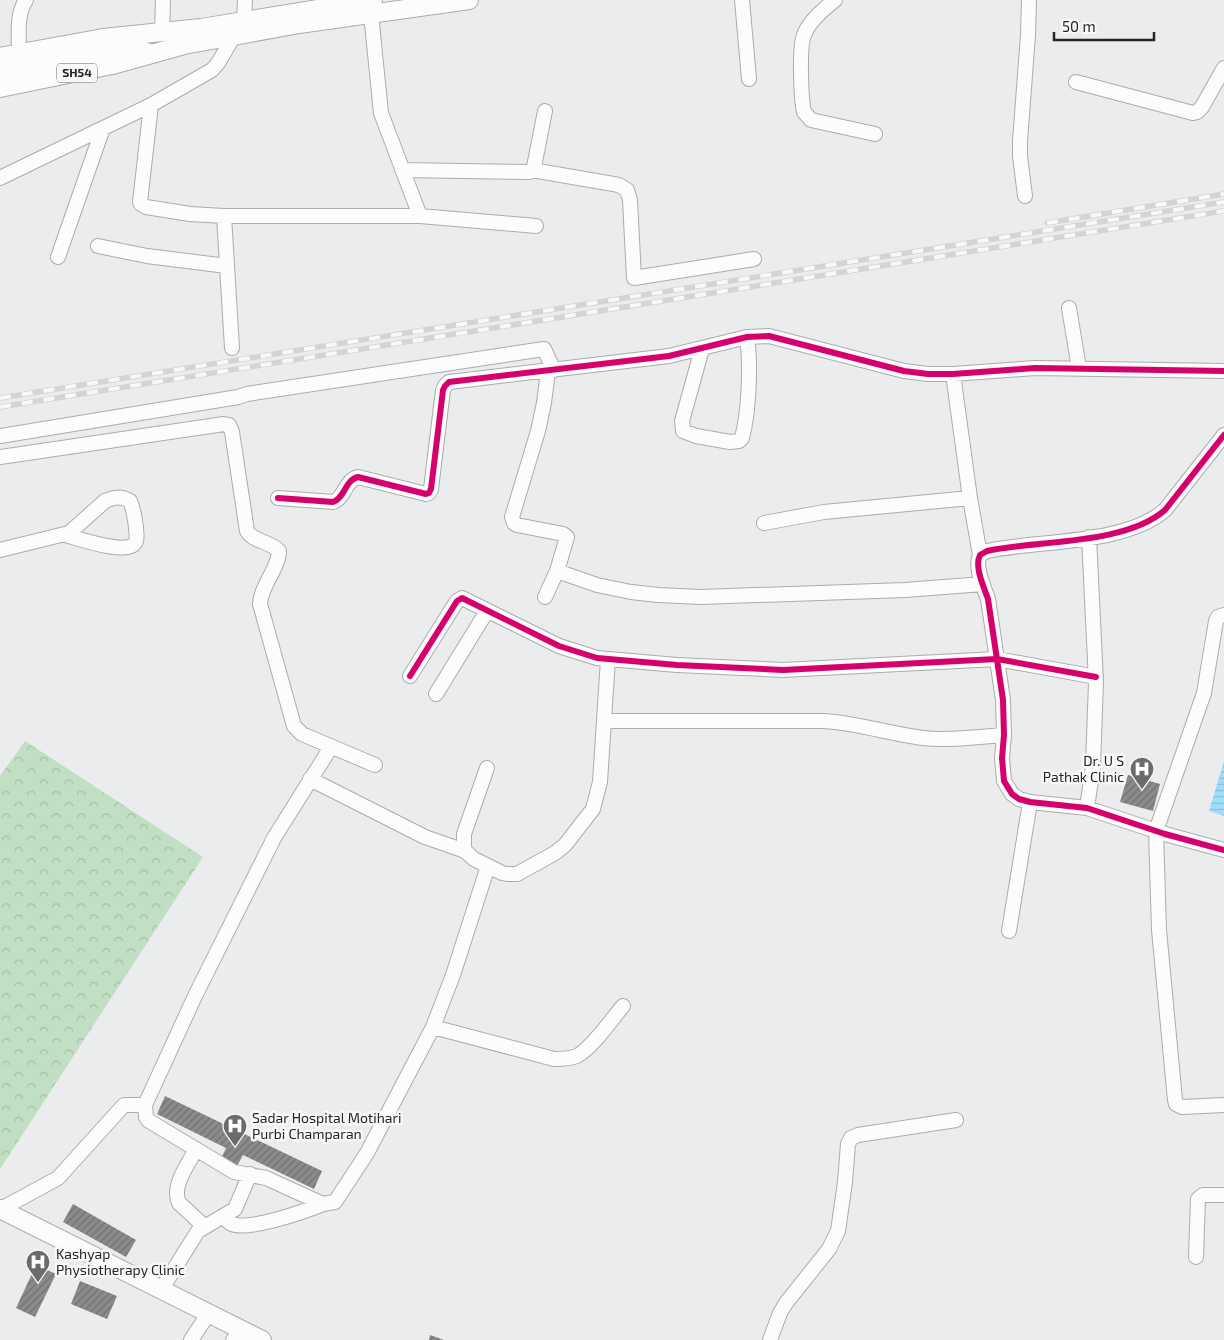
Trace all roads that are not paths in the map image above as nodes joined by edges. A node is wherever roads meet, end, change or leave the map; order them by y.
1 (26, 0) edge
2 (163, 0) edge
3 (245, 0) edge
4 (469, 0) edge
5 (742, 0) edge
6 (835, 0) edge
7 (1029, 0) edge
8 (372, 7) edge
9 (244, 21) junction
10 (155, 33) junction
11 (234, 36) junction
12 (132, 48) junction
13 (19, 54) junction
14 (154, 54) junction
15 (0, 57) edge
16 (1224, 68) edge
17 (0, 73) edge
18 (749, 80) dead end
19 (1076, 82) dead end
20 (0, 88) edge
21 (151, 105) junction
22 (545, 111) dead end
23 (103, 128) junction
24 (875, 134) dead end
25 (402, 170) junction
26 (532, 170) junction
27 (0, 178) edge
28 (1025, 196) dead end
29 (224, 216) junction
30 (420, 216) junction
31 (536, 226) dead end
32 (98, 246) dead end
33 (58, 257) dead end
34 (754, 259) dead end
35 (227, 266) junction
36 (1069, 308) dead end
37 (747, 337) junction
38 (232, 348) dead end
39 (702, 349) junction
40 (1079, 368) junction
41 (551, 370) junction
42 (1224, 371) edge
43 (953, 374) junction
44 (1224, 435) edge
45 (0, 436) edge
46 (0, 457) edge
47 (278, 498) dead end
48 (970, 498) junction
49 (764, 523) dead end
50 (65, 535) junction
51 (1089, 537) junction
52 (0, 550) edge
53 (980, 554) junction
54 (557, 571) junction
55 (983, 584) junction
56 (545, 597) dead end
57 (487, 611) junction
58 (1224, 615) edge
59 (608, 659) junction
60 (997, 659) junction
61 (410, 676) dead end
62 (1096, 677) junction
63 (436, 694) dead end
64 (605, 721) junction
65 (1004, 736) junction
66 (331, 746) junction
67 (375, 765) dead end
68 (487, 768) dead end
69 (310, 779) junction
70 (1030, 802) junction
71 (1087, 808) junction
72 (1156, 831) junction
73 (1224, 850) edge
74 (466, 851) junction
75 (488, 866) junction
76 (1009, 931) dead end
77 (623, 1006) dead end
78 (433, 1027) junction
79 (145, 1105) junction
80 (1224, 1105) edge
81 (956, 1120) dead end
82 (196, 1149) junction
83 (250, 1174) junction
84 (1224, 1195) edge
85 (323, 1204) junction
86 (0, 1209) edge
87 (224, 1217) junction
88 (205, 1227) junction
89 (1196, 1256) dead end
90 (161, 1290) junction
91 (209, 1313) junction
92 (237, 1335) edge
93 (191, 1340) edge
94 (262, 1340) edge
95 (770, 1340) edge

1 - 13 street
2 - 10 street
3 - 9 street
4 - 8 main road
5 - 18 street
6 - 24 street
7 - 28 street
8 - 9 main road
8 - 11 main road
8 - 25 street
9 - 10 main road
10 - 12 main road
10 - 13 main road, SH54
11 - 14 main road
11 - 21 street
12 - 14 main road, SH54
12 - 17 main road, SH54
13 - 15 main road, SH54
14 - 20 main road, SH54
16 - 19 street
21 - 23 street
21 - 29 street
22 - 26 street
23 - 27 street
23 - 33 street
25 - 26 street
25 - 30 street
26 - 34 street
29 - 30 street
29 - 35 street
30 - 31 street
32 - 35 street
35 - 38 street
36 - 40 street
37 - 39 street
37 - 39 street
37 - 43 street
39 - 41 street
40 - 42 street
40 - 43 street
41 - 45 street
41 - 47 street
41 - 54 street
43 - 48 street
44 - 51 street
46 - 66 street
48 - 49 street
48 - 53 street
50 - 50 street
50 - 52 street
51 - 53 street
51 - 62 street
53 - 55 street
54 - 55 street
54 - 56 street
55 - 60 street
57 - 59 street
57 - 61 street
57 - 63 street
58 - 72 street
59 - 60 street
59 - 64 street
60 - 62 street
60 - 65 street
62 - 71 street
64 - 65 street
64 - 75 street
65 - 70 street
66 - 67 street
66 - 69 street
68 - 74 street
69 - 74 street
69 - 79 street
70 - 71 street
70 - 76 street
71 - 72 street
72 - 73 street
72 - 80 street
74 - 75 street
75 - 78 street
77 - 78 street
78 - 85 street
79 - 82 street
79 - 86 street
81 - 95 street
82 - 83 street
82 - 88 street
83 - 85 street
83 - 87 street
84 - 89 street
85 - 87 street
86 - 90 main road
87 - 88 street
88 - 90 street
90 - 91 main road
91 - 92 main road
91 - 93 street
92 - 94 main road

